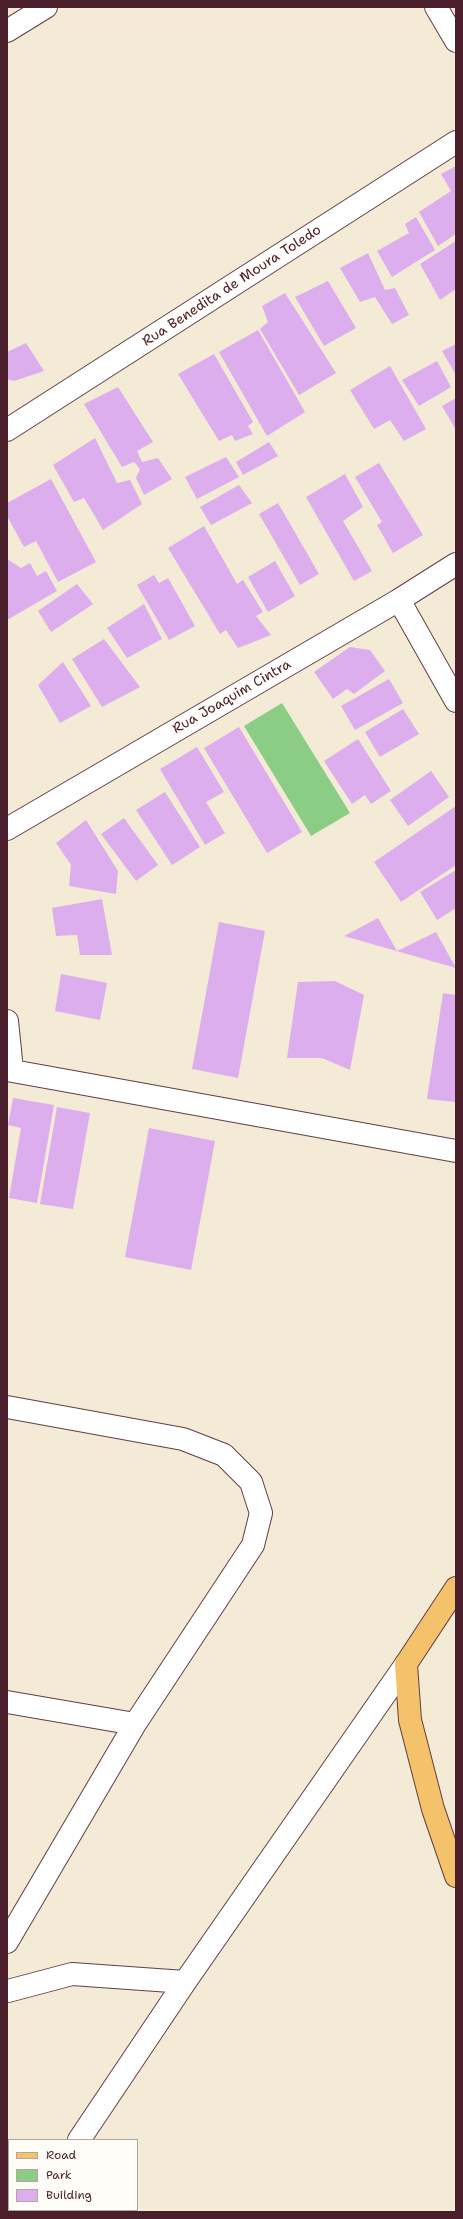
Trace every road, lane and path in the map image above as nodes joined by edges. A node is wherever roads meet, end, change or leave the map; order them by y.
1 (46, 7) edge
2 (436, 7) edge
3 (7, 31) edge
4 (456, 41) edge
5 (456, 142) edge
6 (7, 430) edge
7 (456, 564) edge
8 (399, 600) junction
9 (456, 701) edge
10 (7, 829) edge
11 (7, 1021) edge
12 (9, 1070) edge
13 (456, 1151) edge
14 (7, 1406) edge
15 (456, 1588) edge
16 (406, 1664) junction
17 (7, 1702) edge
18 (135, 1724) junction
19 (456, 1876) edge
20 (7, 1942) edge
21 (185, 1982) junction
22 (7, 1995) edge
23 (80, 2139) edge

1 - 3 street
2 - 4 street
5 - 6 street, Rua Benedita de Moura Toledo
7 - 8 street, Rua Joaquim Cintra
8 - 9 street
8 - 10 street, Rua Joaquim Cintra
11 - 12 street
12 - 13 street
14 - 18 street
15 - 16 main road
16 - 19 main road
16 - 21 street
17 - 18 street
18 - 20 street
21 - 22 street
21 - 23 street

